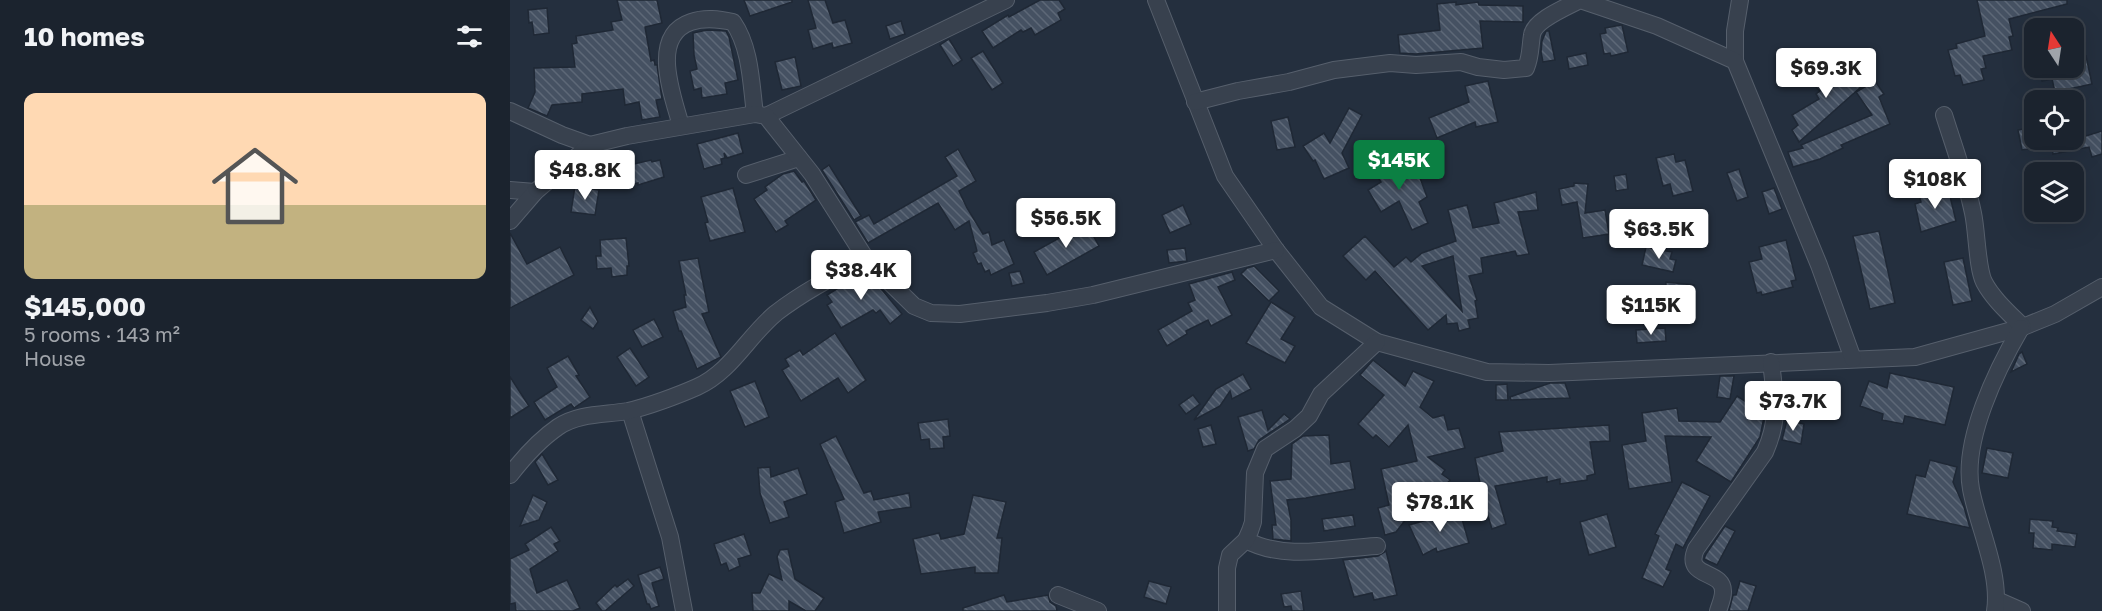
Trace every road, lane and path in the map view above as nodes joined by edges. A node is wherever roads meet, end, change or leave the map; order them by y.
1 (1006, 0) edge
2 (1156, 0) edge
3 (1740, 0) edge
4 (1735, 61) junction
5 (1195, 102) junction
6 (510, 111) edge
7 (760, 115) junction
8 (1944, 115) dead end
9 (681, 126) junction
10 (590, 145) junction
11 (799, 158) junction
12 (746, 175) dead end
13 (510, 190) edge
14 (535, 192) junction
15 (510, 221) edge
16 (1276, 250) junction
17 (866, 259) junction
18 (2102, 287) edge
19 (2022, 328) junction
20 (1377, 342) junction
21 (1853, 359) junction
22 (1771, 362) junction
23 (630, 411) junction
24 (510, 475) edge
25 (1246, 540) junction
26 (1377, 546) dead end
27 (1058, 595) dead end
28 (1996, 606) edge
29 (684, 611) edge
30 (1098, 611) edge
31 (1227, 611) edge
32 (1718, 611) edge
33 (2022, 611) edge

1 - 7 street
2 - 5 street
3 - 4 street
4 - 5 street
4 - 21 street
5 - 16 street
6 - 10 street
7 - 9 street
7 - 9 street
7 - 11 street
8 - 19 street
9 - 10 street
10 - 14 street
11 - 12 street
11 - 17 street
13 - 14 street
14 - 15 street
16 - 17 street
16 - 20 street
17 - 23 street
18 - 19 street
19 - 21 street
19 - 28 street
20 - 22 street
20 - 25 street
21 - 22 street
22 - 32 street
23 - 24 street
23 - 29 street
25 - 26 street
25 - 31 street
27 - 30 street
28 - 33 street

